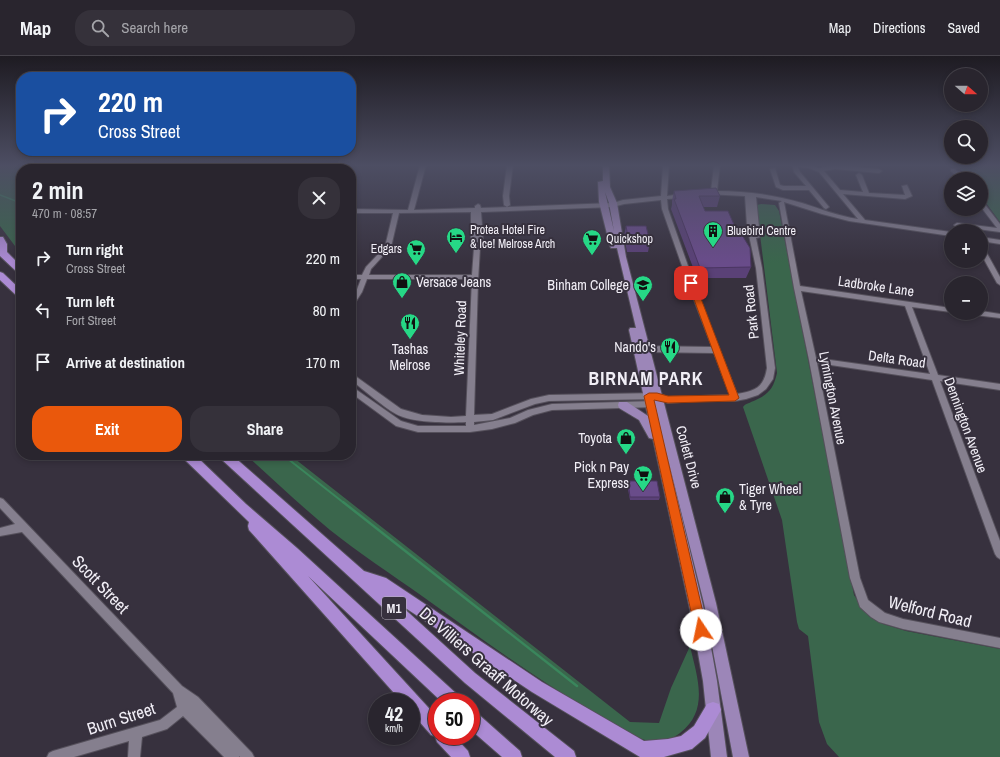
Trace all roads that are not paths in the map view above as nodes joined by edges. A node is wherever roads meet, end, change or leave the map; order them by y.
1 (414, 198) edge
2 (506, 198) edge
3 (607, 198) edge
4 (608, 198) edge
5 (664, 198) joint
6 (746, 198) edge
7 (751, 198) junction
8 (818, 198) edge
9 (845, 198) edge
10 (608, 203) junction
11 (782, 203) junction
12 (537, 204) junction
13 (507, 205) junction
14 (826, 207) dead end
15 (356, 208) edge
16 (551, 208) junction
17 (410, 210) junction
18 (356, 211) edge
19 (476, 211) junction
20 (396, 212) junction
21 (988, 212) edge
22 (828, 214) junction
23 (863, 221) junction
24 (988, 228) edge
25 (1000, 229) edge
26 (944, 233) edge
27 (0, 239) edge
28 (988, 240) edge
29 (1000, 242) edge
30 (1, 252) edge
31 (988, 261) edge
32 (16, 266) edge
33 (0, 275) edge
34 (356, 277) edge
35 (364, 277) junction
36 (475, 277) junction
37 (1000, 283) edge
38 (797, 288) junction
39 (16, 290) edge
40 (356, 296) edge
41 (908, 304) junction
42 (944, 309) edge
43 (988, 315) edge
44 (1000, 316) edge
45 (645, 349) junction
46 (716, 350) junction
47 (813, 360) junction
48 (934, 377) junction
49 (356, 380) edge
50 (1000, 387) edge
51 (356, 393) edge
52 (735, 398) junction
53 (657, 400) junction
54 (623, 405) junction
55 (470, 419) junction
56 (470, 429) junction
57 (659, 447) junction
58 (193, 460) edge
59 (230, 460) edge
60 (0, 502) edge
61 (242, 508) junction
62 (23, 527) junction
63 (0, 532) edge
64 (1000, 554) edge
65 (362, 578) junction
66 (861, 597) joint
67 (1000, 643) edge
68 (443, 693) edge
69 (189, 705) junction
70 (713, 710) junction
71 (428, 719) edge
72 (480, 727) edge
73 (136, 734) junction
74 (451, 745) edge
75 (649, 753) edge
76 (53, 757) edge
77 (134, 757) edge
78 (233, 757) edge
79 (248, 757) edge
80 (462, 757) edge
81 (514, 757) edge
82 (568, 757) edge
83 (719, 757) edge
84 (741, 757) edge

1 - 17 street
2 - 13 street
3 - 10 main road, Corlett Drive
4 - 10 main road, Corlett Drive
5 - 10 street
5 - 46 street
6 - 7 street
7 - 11 street
7 - 22 street
7 - 52 street, Park Road
8 - 14 street
9 - 23 street
10 - 12 street
10 - 16 street
10 - 45 main road, Corlett Drive
10 - 53 main road, Corlett Drive
11 - 22 street
11 - 38 street, Lymington Avenue
12 - 13 street
12 - 16 street
13 - 19 street
15 - 17 street
16 - 19 street
17 - 19 street
17 - 19 street
17 - 20 street
18 - 20 street
19 - 36 street, Whiteley Road
20 - 35 street
21 - 25 street
22 - 23 street
23 - 26 street
24 - 25 street
27 - 30 highway
28 - 29 street
30 - 32 highway
31 - 37 street
33 - 39 highway
34 - 35 street
35 - 36 street
35 - 40 street
36 - 55 street, Whiteley Road
38 - 41 street, Ladbroke Lane
38 - 47 street, Lymington Avenue
41 - 42 street, Ladbroke Lane
41 - 48 street, Dennington Avenue
43 - 44 street
45 - 46 street
45 - 53 main road, Corlett Drive
46 - 52 street
47 - 48 street, Delta Road
47 - 66 street, Lymington Avenue
48 - 50 street, Delta Road
48 - 64 street, Dennington Avenue
49 - 55 street
51 - 56 street
52 - 53 street, Park Road
53 - 54 street
53 - 55 street
53 - 57 main road, Corlett Drive
53 - 84 main road, Corlett Drive
54 - 56 street
54 - 57 main road
55 - 56 street, Whiteley Road
57 - 70 main road, Corlett Drive
58 - 61 highway, M1
59 - 65 highway, De Villiers Graaff Motorway / M1
60 - 62 street, Scott Street
61 - 68 highway, M1
61 - 71 highway
62 - 63 street
62 - 69 street, Scott Street
65 - 75 highway
65 - 82 highway, De Villiers Graaff Motorway / M1
66 - 67 street, Welford Road
69 - 73 street, Burn Street
69 - 78 street, Scott Street
69 - 79 street, Scott Street
70 - 75 highway
70 - 83 main road, Corlett Drive
72 - 81 highway
73 - 76 street, Burn Street
73 - 77 street
74 - 80 highway

